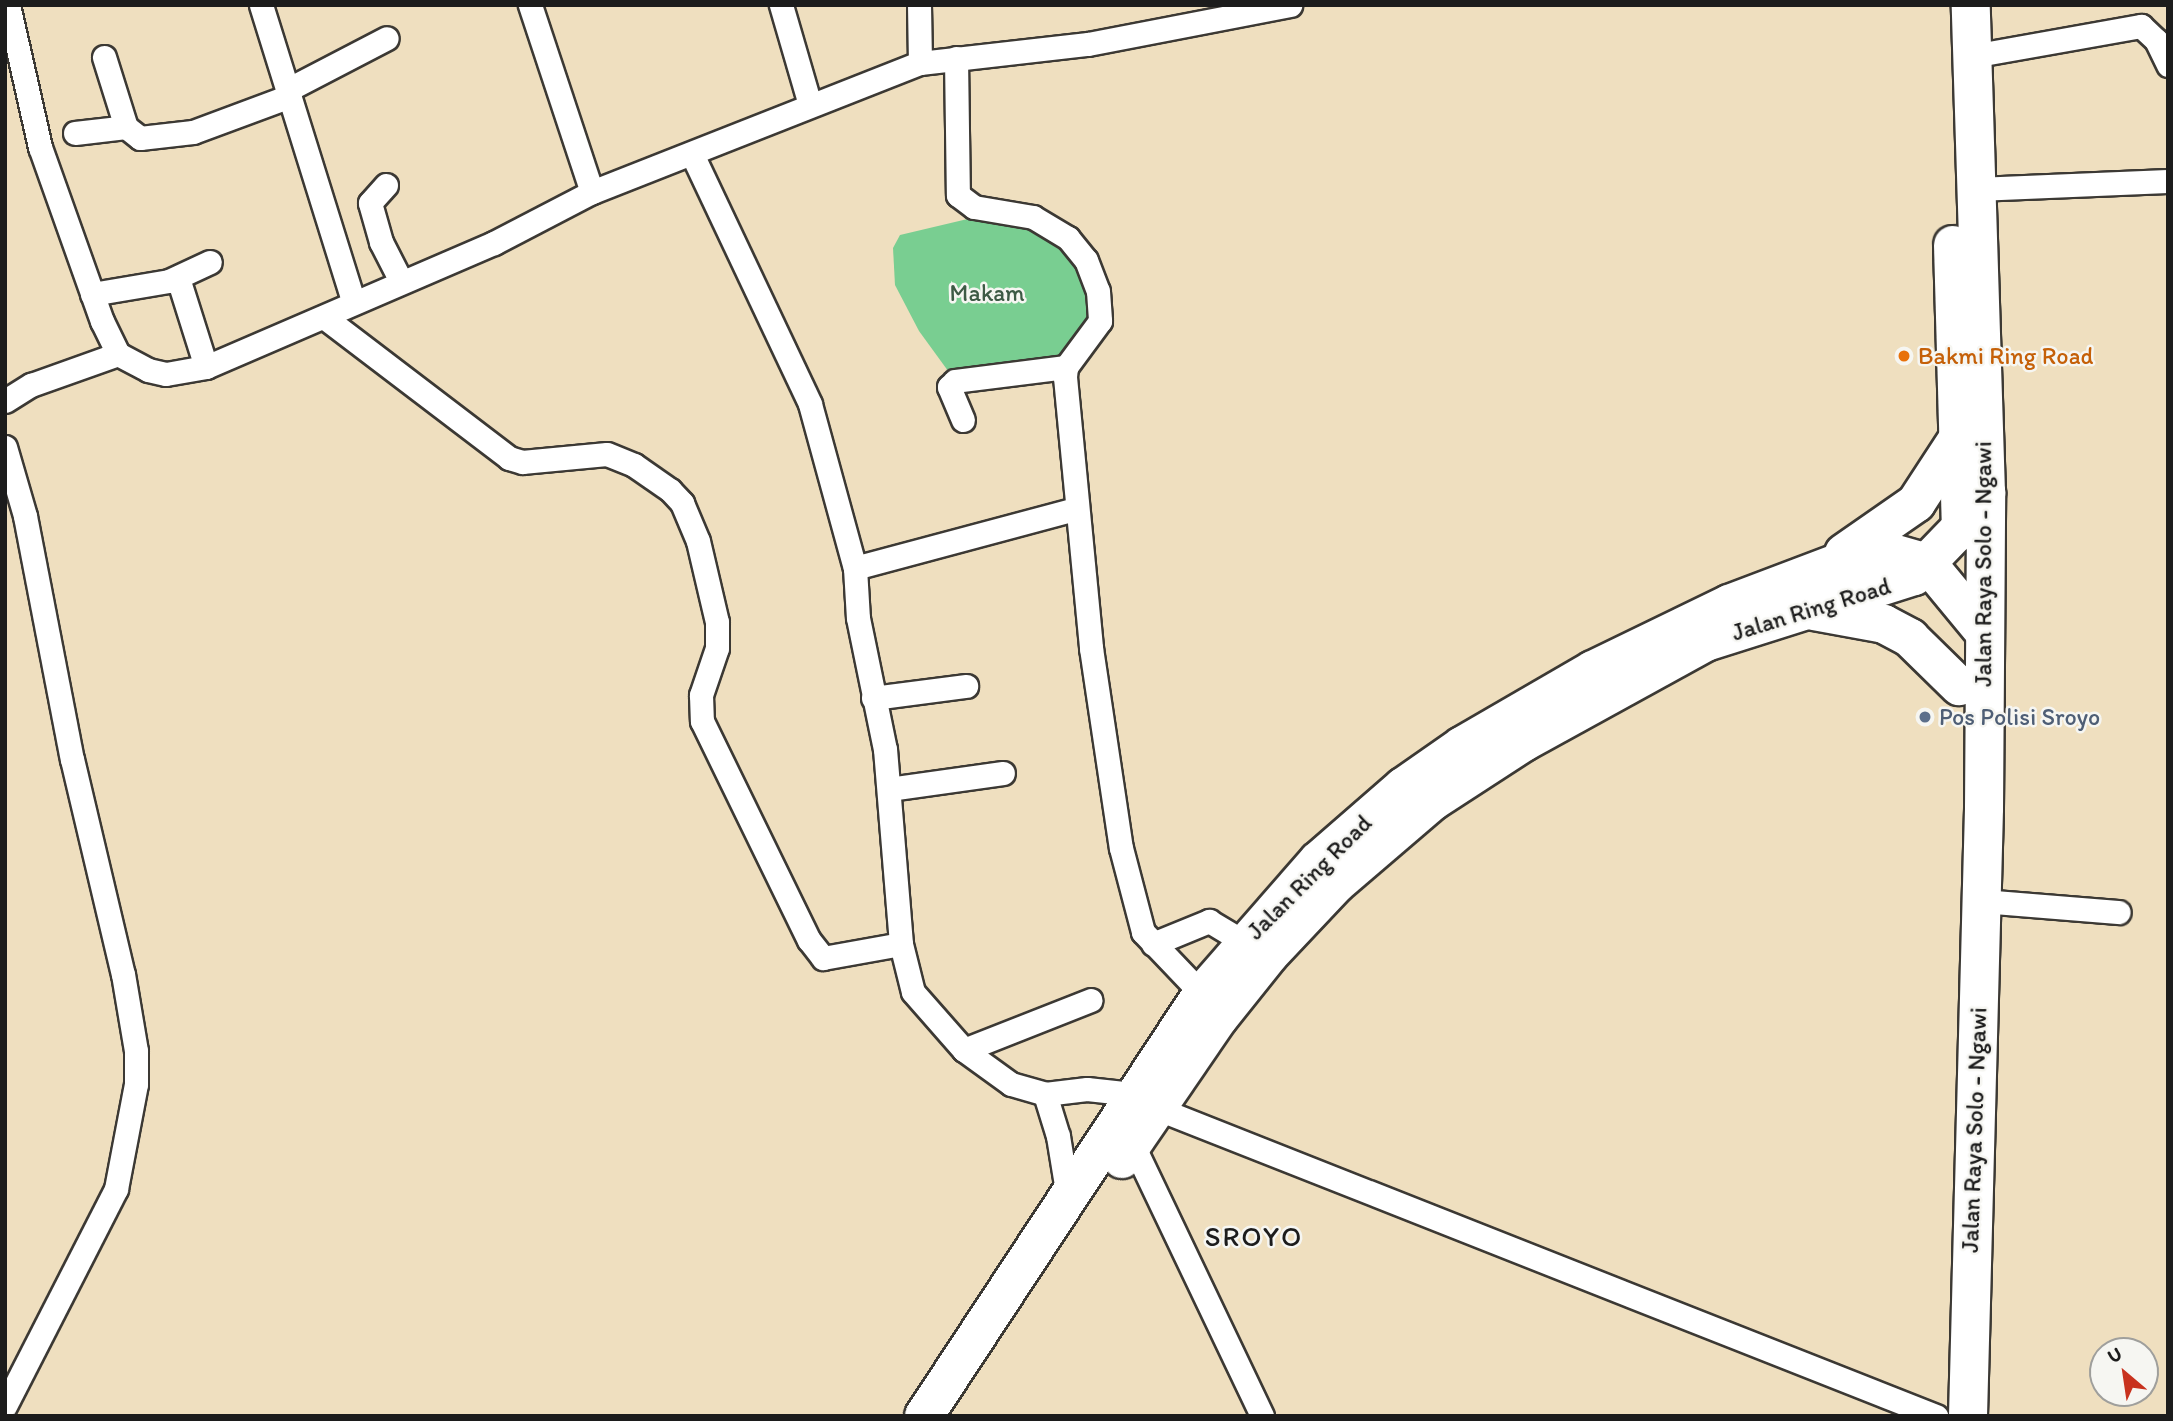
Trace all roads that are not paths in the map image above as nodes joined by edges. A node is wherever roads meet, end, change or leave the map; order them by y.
1 (8, 5) edge
2 (261, 5) edge
3 (530, 5) edge
4 (781, 5) edge
5 (919, 5) edge
6 (1290, 5) edge
7 (1947, 5) edge
8 (1971, 5) edge
9 (387, 38) dead end
10 (1972, 56) junction
11 (104, 58) dead end
12 (956, 58) junction
13 (920, 62) junction
14 (2168, 65) edge
15 (290, 92) junction
16 (810, 105) junction
17 (126, 127) junction
18 (75, 133) dead end
19 (692, 154) junction
20 (2168, 181) edge
21 (386, 185) dead end
22 (1976, 189) junction
23 (592, 192) junction
24 (210, 262) dead end
25 (178, 278) junction
26 (401, 281) junction
27 (92, 294) junction
28 (353, 300) junction
29 (324, 317) junction
30 (118, 354) junction
31 (1066, 367) junction
32 (206, 368) junction
33 (5, 401) edge
34 (963, 420) dead end
35 (1957, 440) junction
36 (5, 447) edge
37 (1986, 494) junction
38 (1075, 509) junction
39 (1961, 528) junction
40 (1927, 563) junction
41 (855, 568) junction
42 (1814, 569) junction
43 (1962, 601) junction
44 (1802, 609) junction
45 (1985, 633) junction
46 (966, 686) dead end
47 (1959, 686) junction
48 (873, 698) junction
49 (1003, 773) dead end
50 (889, 789) junction
51 (1981, 901) junction
52 (2119, 912) dead end
53 (1244, 942) junction
54 (901, 944) junction
55 (1153, 944) junction
56 (1202, 994) junction
57 (1091, 1000) dead end
58 (964, 1050) junction
59 (1045, 1094) junction
60 (1144, 1101) junction
61 (1132, 1143) junction
62 (1068, 1197) junction
63 (982, 1352) junction
64 (5, 1406) edge
65 (924, 1416) edge
66 (956, 1416) edge
67 (1262, 1416) edge
68 (1936, 1416) edge
69 (1946, 1416) edge
70 (1968, 1416) edge

1 - 27 street
2 - 15 street
3 - 23 street
4 - 16 street
5 - 13 street
6 - 12 street
7 - 35 highway, Jalan Raya Solo - Ngawi
8 - 10 highway, Jalan Raya Solo - Ngawi
9 - 15 street
10 - 14 street
10 - 22 highway, Jalan Raya Solo - Ngawi
11 - 17 street
12 - 13 street
12 - 31 street
13 - 16 street
15 - 17 street
15 - 28 street
16 - 19 street
17 - 18 street
19 - 23 street
19 - 41 street
20 - 22 street
21 - 26 street
22 - 37 highway, Jalan Raya Solo - Ngawi
23 - 26 street
24 - 25 street
25 - 27 street
25 - 32 street
26 - 28 street
27 - 30 street
28 - 29 street
29 - 32 street
29 - 54 street
30 - 32 street
30 - 33 street
31 - 34 street
31 - 38 street
35 - 39 highway, Jalan Raya Solo - Ngawi
35 - 42 highway
36 - 64 street
37 - 39 highway
37 - 45 highway, Jalan Raya Solo - Ngawi
38 - 41 street
38 - 55 street
39 - 40 highway
39 - 43 highway, Jalan Raya Solo - Ngawi
40 - 42 highway, Jalan Ring Road
40 - 43 highway
40 - 44 highway, Jalan Ring Road
41 - 48 street
42 - 53 highway, Jalan Ring Road
43 - 45 highway
43 - 47 highway, Jalan Raya Solo - Ngawi
44 - 47 highway
44 - 60 highway, Jalan Ring Road
45 - 51 highway, Jalan Raya Solo - Ngawi
46 - 48 street
47 - 69 highway, Jalan Raya Solo - Ngawi
48 - 50 street
49 - 50 street
50 - 54 street
51 - 52 street
51 - 70 highway, Jalan Raya Solo - Ngawi
53 - 55 street
53 - 56 highway, Jalan Ring Road
54 - 58 street
55 - 56 street
56 - 60 highway, Jalan Ring Road
57 - 58 street
58 - 59 street
59 - 60 street
59 - 62 street
60 - 61 highway, Jalan Ring Road
60 - 62 highway, Jalan Ring Road
60 - 68 street
61 - 63 highway, Jalan Ring Road
61 - 67 street
62 - 63 highway, Jalan Ring Road
63 - 65 highway, Jalan Ring Road
63 - 66 highway, Jalan Ring Road

